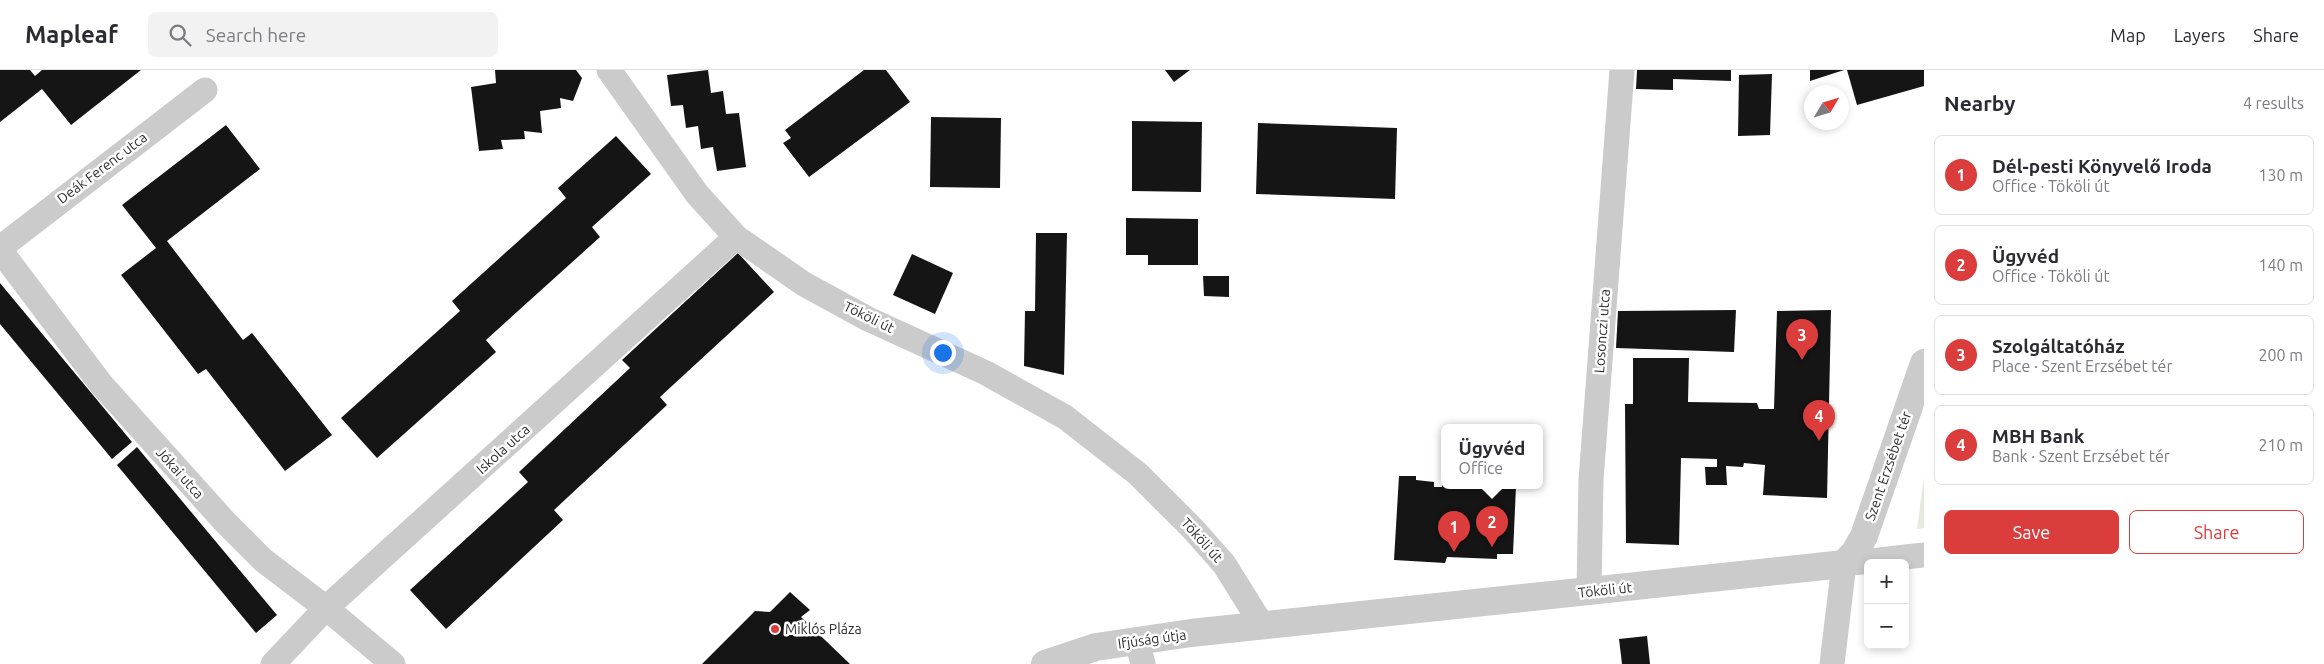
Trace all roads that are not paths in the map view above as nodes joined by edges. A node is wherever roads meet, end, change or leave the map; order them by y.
1 (609, 70) edge
2 (1622, 70) edge
3 (205, 90) dead end
4 (736, 237) junction
5 (0, 249) edge
6 (1924, 363) edge
7 (1924, 555) edge
8 (1844, 564) junction
9 (1589, 592) junction
10 (326, 608) junction
11 (1262, 625) junction
12 (1140, 653) edge
13 (273, 664) edge
14 (393, 664) edge
15 (1046, 664) edge
16 (1832, 664) edge

1 - 4 street, Tököli út
2 - 9 street, Losonczi utca
3 - 5 street, Deák Ferenc utca
4 - 10 street, Iskola utca
4 - 11 street, Tököli út
5 - 10 street, Jókai utca
6 - 8 street, Szent Erzsébet tér
7 - 8 street, Tököli út
8 - 9 street, Tököli út
8 - 16 street
9 - 11 street, Tököli út
10 - 13 street, Iskola utca
10 - 14 street, Jókai utca
11 - 12 street, Ifjúság útja
12 - 15 street, Ifjúság útja

